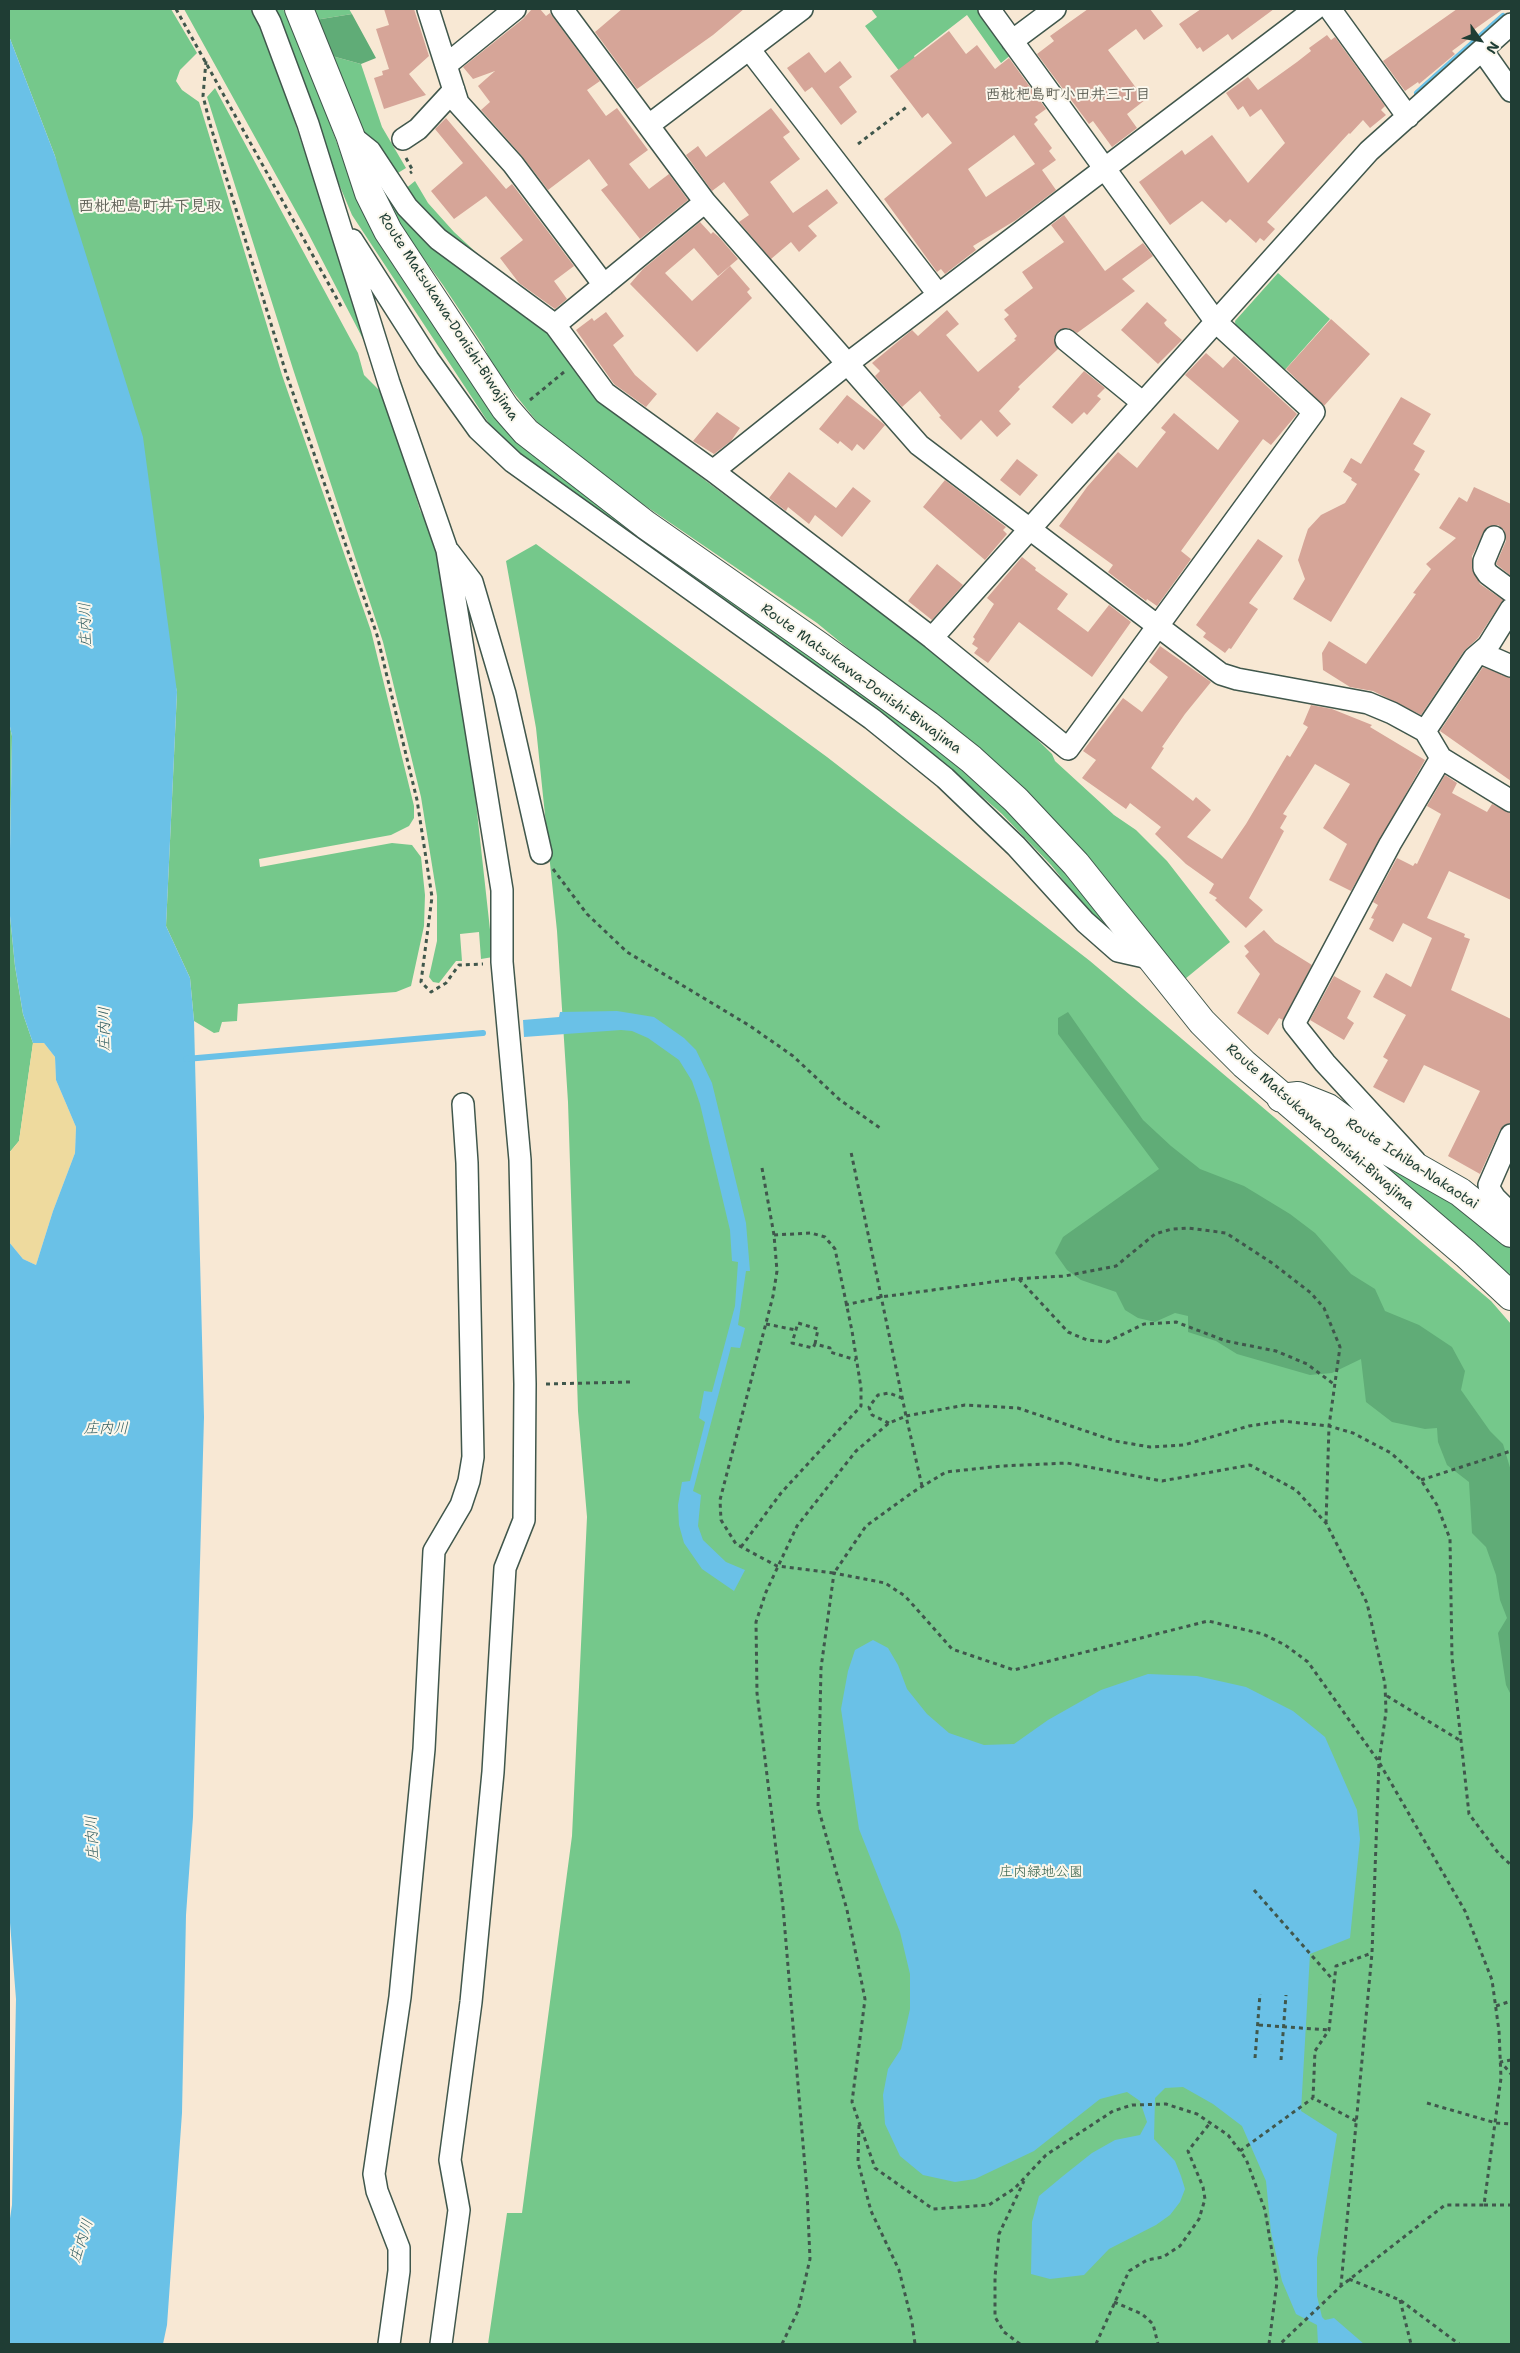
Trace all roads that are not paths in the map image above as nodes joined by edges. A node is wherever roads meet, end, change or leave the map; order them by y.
1 (263, 9) edge
2 (298, 9) edge
3 (428, 9) edge
4 (515, 9) edge
5 (802, 9) edge
6 (989, 9) edge
7 (1055, 9) edge
8 (1314, 9) edge
9 (1330, 9) edge
10 (568, 11) edge
11 (1511, 24) edge
12 (1012, 41) junction
13 (749, 49) junction
14 (1482, 50) junction
15 (446, 65) junction
16 (454, 90) junction
17 (1511, 91) edge
18 (1408, 117) junction
19 (649, 125) junction
20 (350, 135) junction
21 (403, 139) dead end
22 (1104, 168) junction
23 (705, 202) junction
24 (336, 214) junction
25 (604, 285) junction
26 (938, 294) junction
27 (1216, 322) junction
28 (555, 325) junction
29 (1066, 340) dead end
30 (847, 364) junction
31 (1143, 403) junction
32 (713, 471) junction
33 (1030, 529) junction
34 (1494, 536) dead end
35 (447, 550) junction
36 (1511, 591) edge
37 (1511, 609) edge
38 (1158, 626) junction
39 (932, 638) junction
40 (1481, 653) junction
41 (1511, 666) edge
42 (1425, 731) junction
43 (1441, 758) junction
44 (1511, 801) edge
45 (541, 853) road end
46 (1149, 958) junction
47 (1281, 1098) junction
48 (463, 1104) dead end
49 (1511, 1135) edge
50 (1426, 1173) junction
51 (1511, 1214) edge
52 (1511, 1232) edge
53 (1511, 1296) edge
54 (389, 2344) edge
55 (441, 2344) edge

1 - 24 street
2 - 20 main road, Route Matsukawa-Donishi-Biwajima
3 - 15 street
4 - 15 street
5 - 13 street
6 - 12 street
7 - 12 street
8 - 22 street
9 - 18 street
10 - 19 street
11 - 14 street
12 - 22 street
13 - 19 street
13 - 26 street
14 - 17 street
14 - 18 street
15 - 16 street
16 - 21 street
16 - 25 street
18 - 27 street
19 - 23 street
20 - 28 street
20 - 46 main road, Route Matsukawa-Donishi-Biwajima
22 - 26 street
22 - 27 street
23 - 25 street
23 - 30 street
24 - 35 street
24 - 46 street
25 - 28 street
26 - 30 street
27 - 31 street
27 - 38 street
28 - 32 street
29 - 31 street
30 - 32 street
30 - 33 street
31 - 33 street
32 - 39 street
33 - 38 street
33 - 39 street
34 - 36 street
35 - 45 street
35 - 55 street
37 - 40 street
38 - 39 street
38 - 42 street
40 - 41 street
40 - 42 street
42 - 43 street
43 - 44 street
43 - 50 street
46 - 47 main road, Route Matsukawa-Donishi-Biwajima
47 - 50 main road, Route Ichiba-Nakaotai
47 - 53 main road, Route Matsukawa-Donishi-Biwajima
48 - 54 street
49 - 51 street
50 - 52 main road, Route Ichiba-Nakaotai

